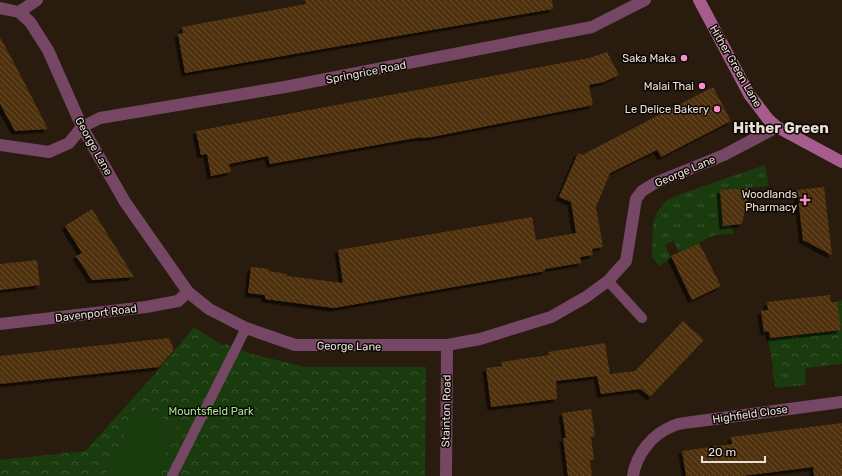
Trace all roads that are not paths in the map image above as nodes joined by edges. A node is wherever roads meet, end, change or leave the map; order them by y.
1 (37, 0) edge
2 (645, 0) edge
3 (699, 0) edge
4 (0, 8) edge
5 (19, 12) junction
6 (82, 127) junction
7 (777, 127) junction
8 (0, 145) edge
9 (842, 162) edge
10 (608, 281) junction
11 (188, 292) junction
12 (642, 318) dead end
13 (0, 324) edge
14 (246, 328) junction
15 (447, 345) junction
16 (842, 402) edge
17 (172, 476) edge
18 (446, 476) edge
19 (633, 476) edge

1 - 5 street
2 - 6 street, Springrice Road
3 - 7 street, Hither Green Lane
4 - 5 street
5 - 6 street, George Lane
6 - 8 street
6 - 11 street, George Lane
7 - 9 street, Hither Green Lane
7 - 10 street, George Lane
10 - 12 lane
10 - 15 street, George Lane
11 - 13 street, Davenport Road
11 - 14 street, George Lane
14 - 15 street, George Lane
14 - 17 lane
15 - 18 street, Stainton Road
16 - 19 street, Highfield Close

